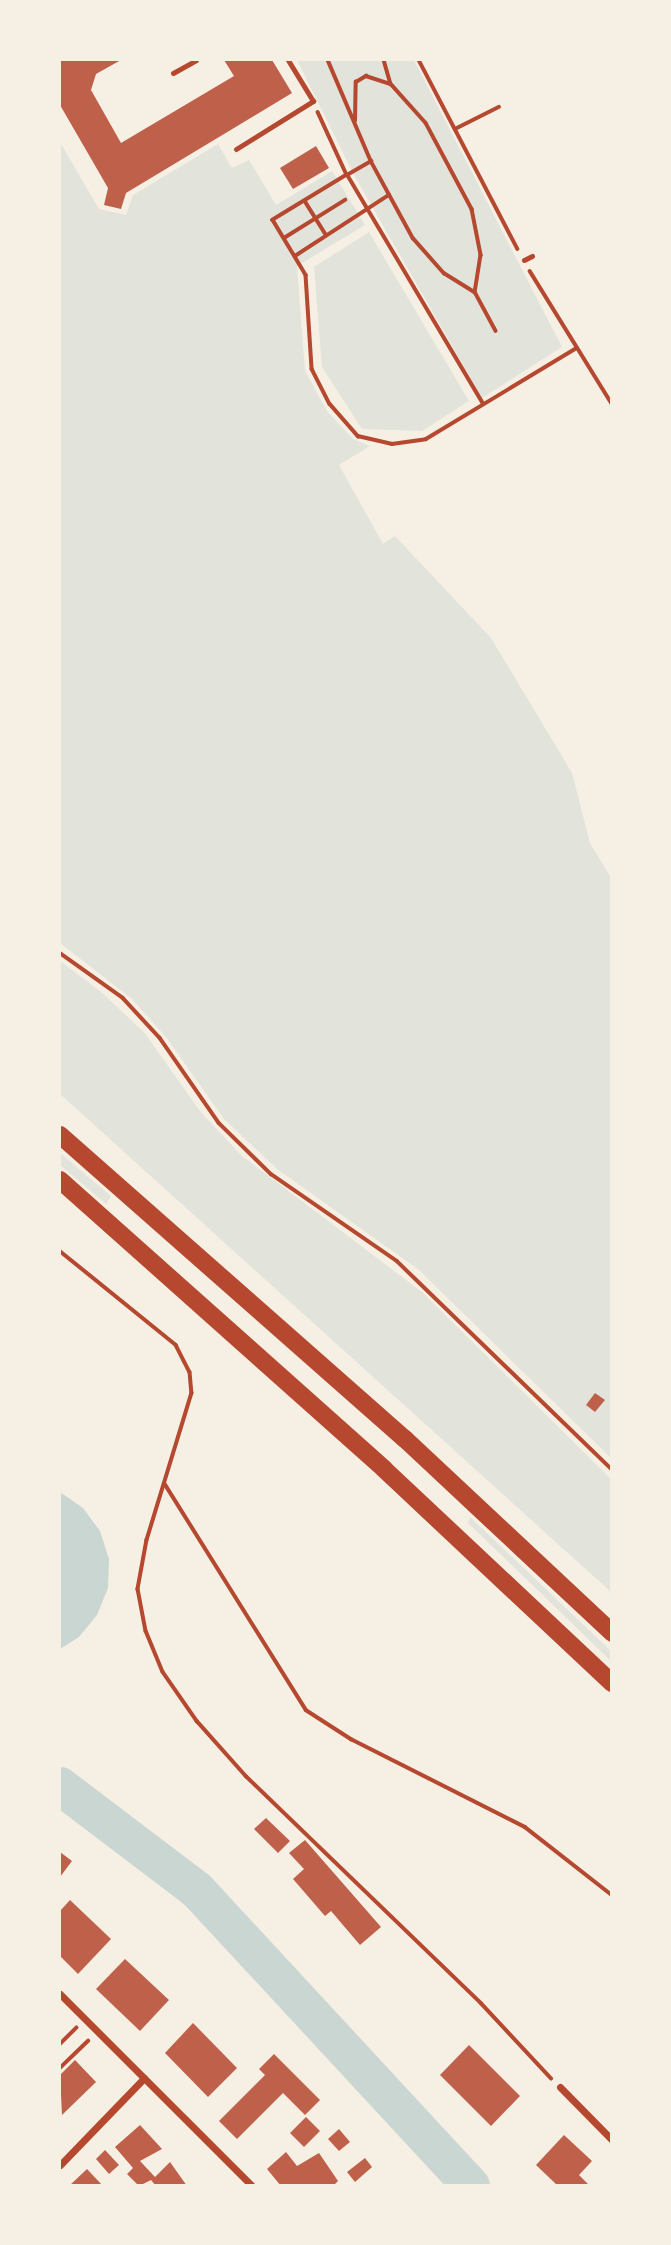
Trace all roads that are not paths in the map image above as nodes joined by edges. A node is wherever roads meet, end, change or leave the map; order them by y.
1 (195, 60) edge
2 (288, 60) edge
3 (173, 73) dead end
4 (236, 149) dead end
5 (532, 256) dead end
6 (524, 260) dead end
7 (60, 1135) edge
8 (60, 1180) edge
9 (611, 1633) edge
10 (611, 1683) edge
11 (60, 1994) edge
12 (144, 2077) junction
13 (560, 2087) road end
14 (611, 2140) edge
15 (60, 2165) edge
16 (252, 2186) edge

1 - 3 lane
2 - 4 lane
5 - 6 lane
7 - 9 highway
8 - 10 highway
11 - 12 street
12 - 15 street
12 - 16 street
13 - 14 street

